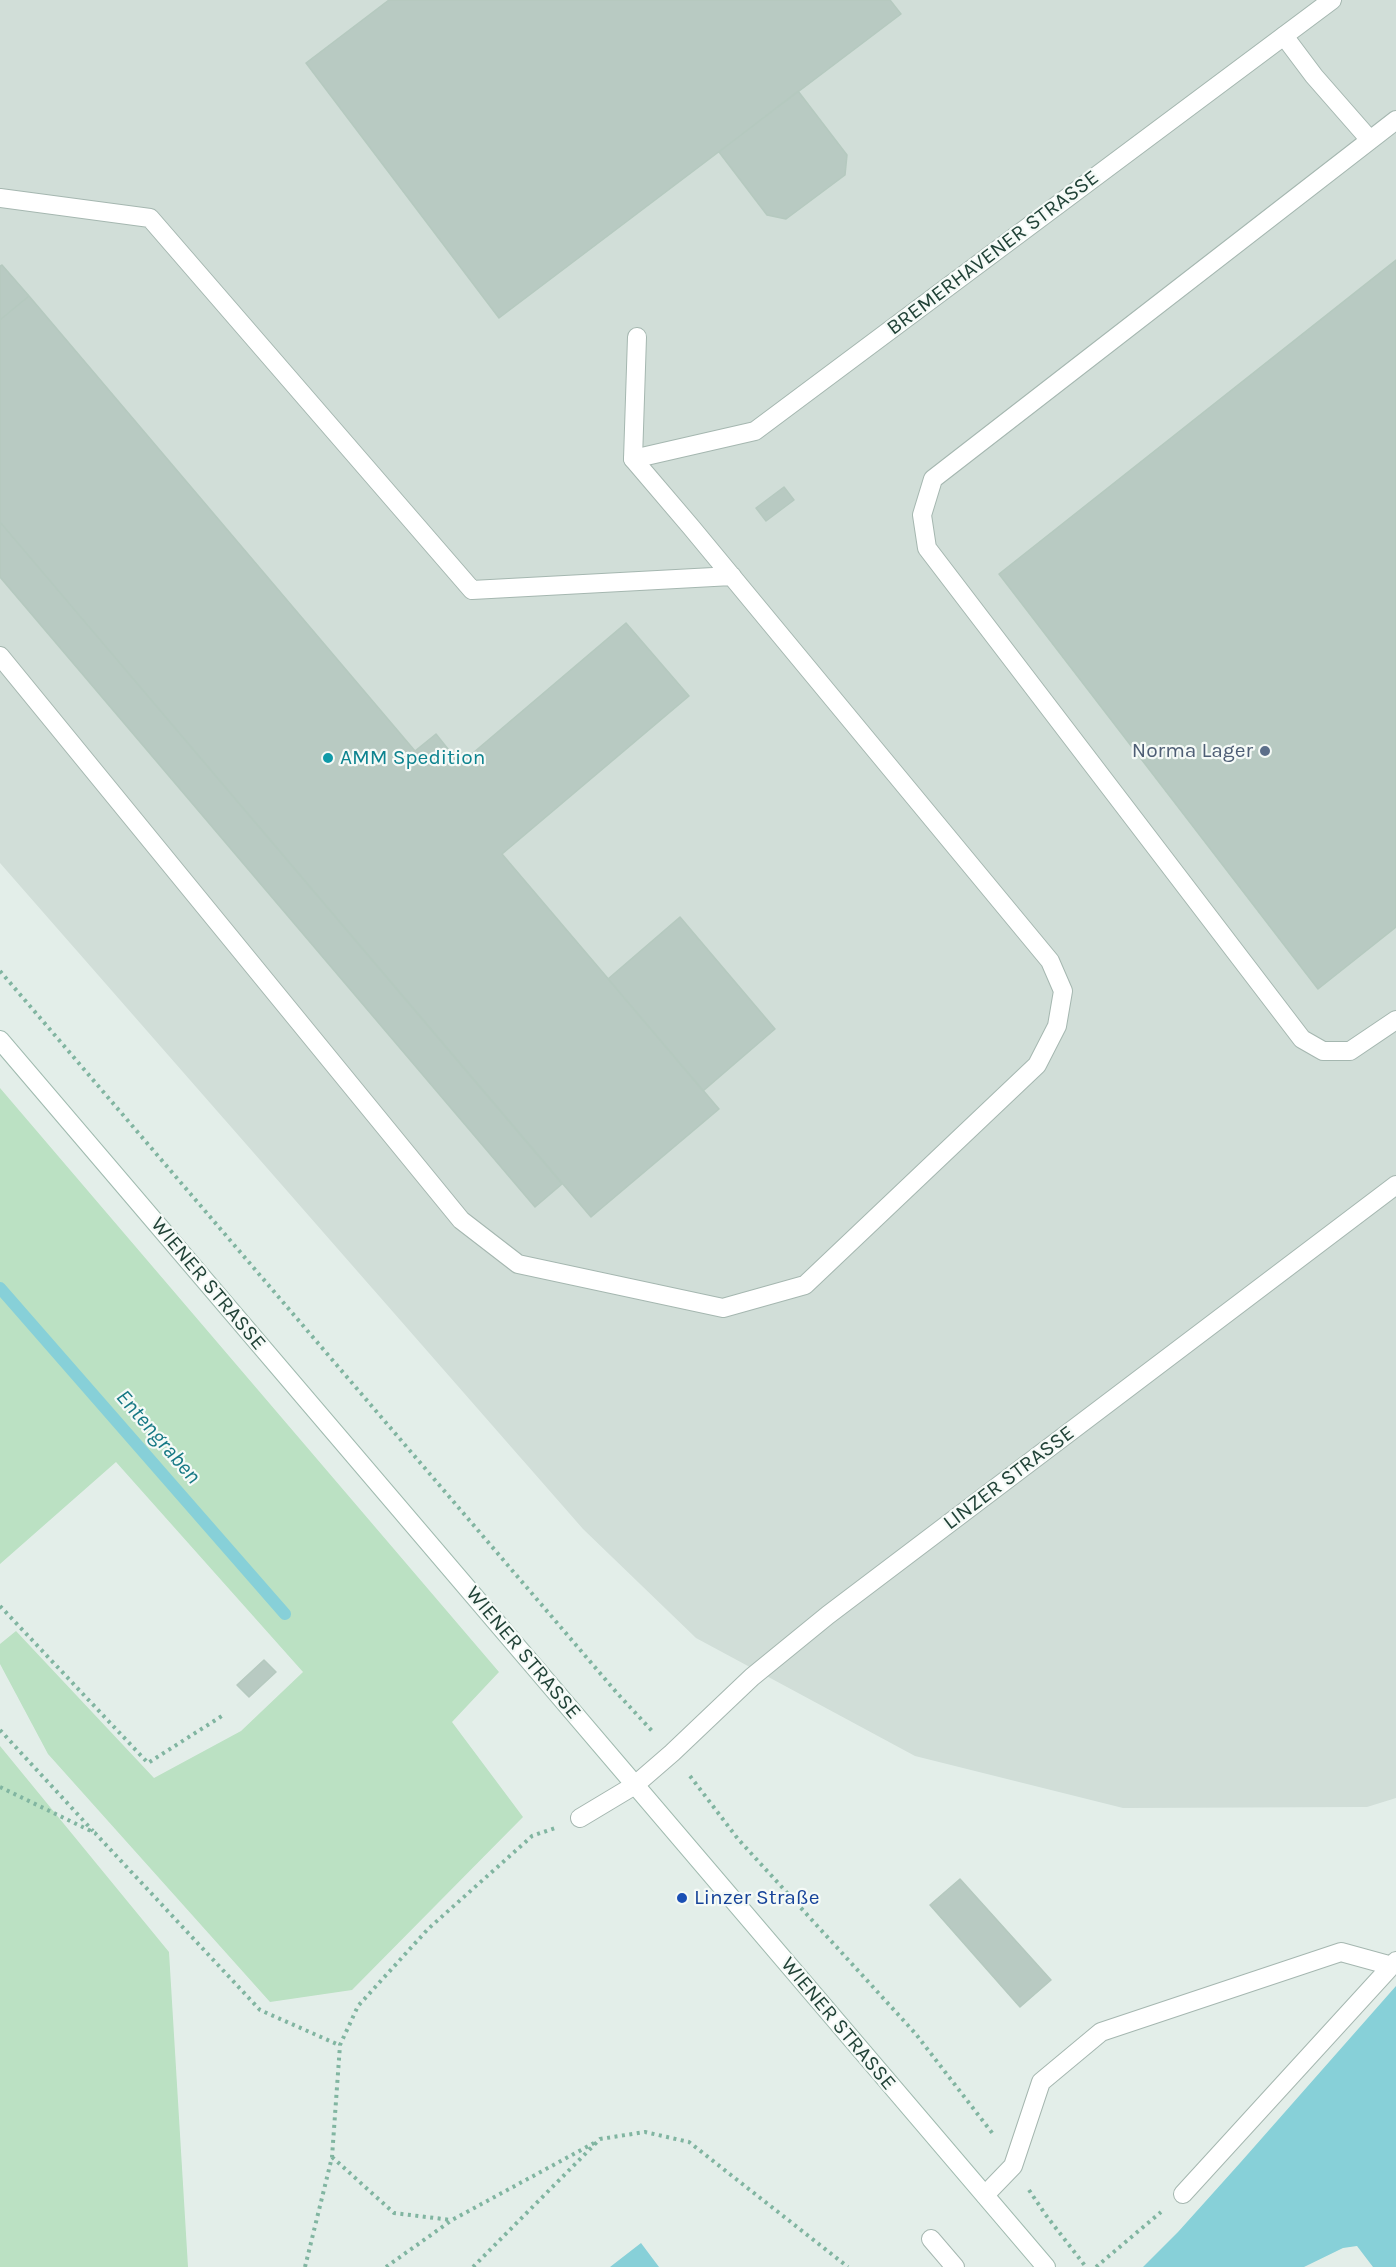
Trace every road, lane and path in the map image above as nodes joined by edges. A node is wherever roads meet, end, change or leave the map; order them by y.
1 (1332, 0) edge
2 (1284, 36) junction
3 (1396, 120) edge
4 (1370, 141) junction
5 (0, 198) edge
6 (637, 337) dead end
7 (633, 459) junction
8 (732, 576) junction
9 (0, 656) edge
10 (0, 971) edge
11 (1396, 1020) edge
12 (0, 1040) edge
13 (1396, 1185) edge
14 (0, 1606) edge
15 (225, 1714) dead end
16 (0, 1730) edge
17 (672, 1753) junction
18 (634, 1785) junction
19 (0, 1787) edge
20 (580, 1818) joint
21 (95, 1833) junction
22 (1394, 1963) edge
23 (340, 2045) junction
24 (600, 2139) junction
25 (332, 2157) junction
26 (1013, 2166) junction
27 (1183, 2194) joint
28 (985, 2195) junction
29 (452, 2220) junction
30 (931, 2239) dead end
31 (305, 2267) edge
32 (386, 2267) edge
33 (473, 2267) edge
34 (848, 2267) edge
35 (955, 2267) edge
36 (1046, 2267) edge
37 (1086, 2267) edge
38 (1096, 2267) edge

1 - 2 street, BREMERHAVENER STRASSE
2 - 4 street
2 - 7 street, BREMERHAVENER STRASSE
3 - 4 street
4 - 11 street
5 - 8 street
6 - 7 street
7 - 8 street
8 - 9 street
10 - 17 path
12 - 18 street, WIENER STRASSE
13 - 17 street, LINZER STRASSE
14 - 15 path
16 - 21 path
17 - 18 street, LINZER STRASSE
17 - 26 path
18 - 20 street, LINZER STRASSE
18 - 28 street, WIENER STRASSE
19 - 21 path
20 - 23 path
21 - 23 path
22 - 26 street
22 - 27 street
23 - 25 path
24 - 29 path
24 - 33 path
24 - 34 path
25 - 29 path
25 - 31 path
26 - 28 street
26 - 37 path
27 - 38 path
28 - 36 street, WIENER STRASSE
29 - 32 path
30 - 35 street

